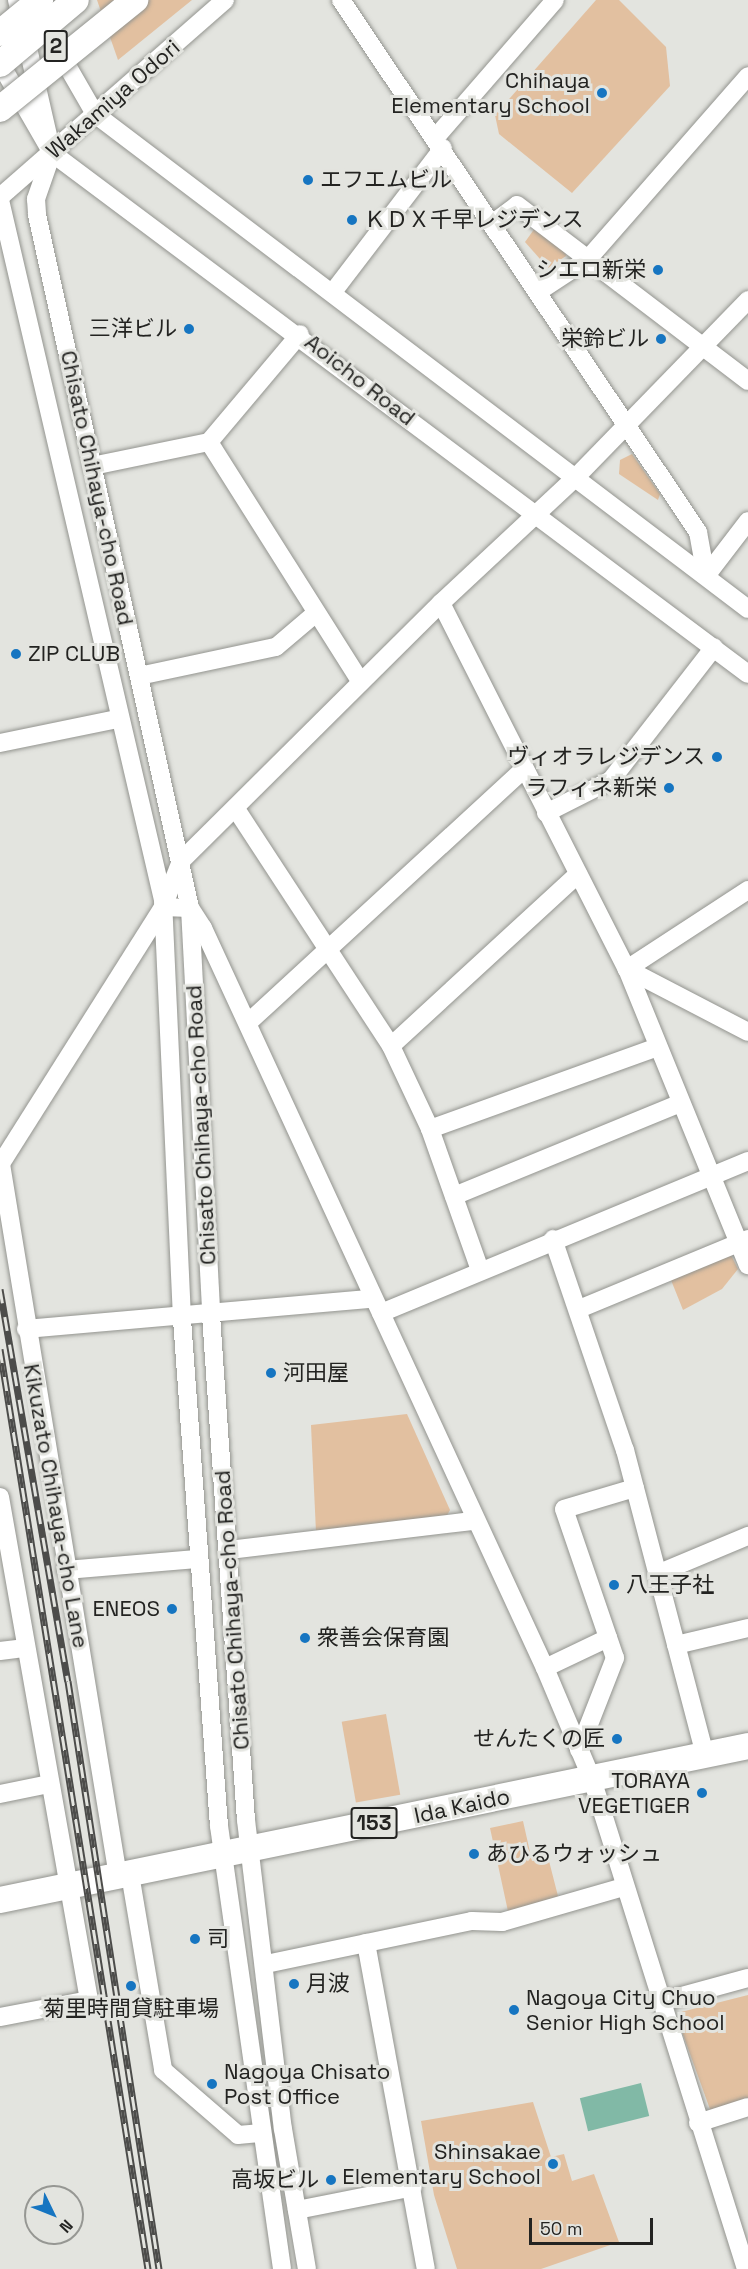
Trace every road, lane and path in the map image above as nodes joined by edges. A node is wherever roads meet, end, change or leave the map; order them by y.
1 (17, 0) edge
2 (29, 0) edge
3 (40, 0) edge
4 (76, 0) edge
5 (113, 0) edge
6 (134, 0) edge
7 (225, 0) edge
8 (341, 0) edge
9 (555, 0) edge
10 (0, 33) edge
11 (0, 64) edge
12 (748, 76) edge
13 (0, 92) edge
14 (0, 99) edge
15 (0, 104) edge
16 (0, 110) edge
17 (95, 114) junction
18 (440, 142) junction
19 (52, 153) junction
20 (0, 198) edge
21 (492, 224) junction
22 (588, 259) junction
23 (333, 292) junction
24 (538, 292) junction
25 (748, 300) edge
26 (300, 334) junction
27 (701, 345) junction
28 (748, 381) edge
29 (623, 423) junction
30 (209, 442) junction
31 (92, 466) junction
32 (576, 477) junction
33 (533, 513) junction
34 (748, 521) edge
35 (706, 576) junction
36 (441, 603) junction
37 (748, 609) edge
38 (316, 613) junction
39 (714, 646) junction
40 (748, 674) edge
41 (139, 676) junction
42 (362, 682) junction
43 (117, 719) junction
44 (0, 743) edge
45 (524, 769) junction
46 (236, 809) junction
47 (546, 813) junction
48 (181, 861) junction
49 (578, 874) junction
50 (748, 890) edge
51 (163, 907) junction
52 (190, 908) junction
53 (328, 952) junction
54 (627, 969) junction
55 (250, 1021) junction
56 (748, 1032) edge
57 (391, 1046) junction
58 (658, 1047) junction
59 (681, 1103) junction
60 (430, 1129) junction
61 (748, 1161) edge
62 (0, 1162) edge
63 (710, 1176) junction
64 (454, 1197) junction
65 (554, 1239) junction
66 (744, 1241) edge
67 (748, 1265) edge
68 (480, 1270) junction
69 (376, 1306) junction
70 (579, 1309) junction
71 (211, 1315) junction
72 (182, 1319) junction
73 (26, 1329) junction
74 (635, 1488) junction
75 (0, 1497) edge
76 (474, 1521) junction
77 (748, 1536) edge
78 (229, 1550) junction
79 (197, 1559) junction
80 (66, 1570) junction
81 (657, 1574) junction
82 (748, 1629) edge
83 (608, 1638) junction
84 (676, 1645) junction
85 (26, 1648) junction
86 (0, 1651) edge
87 (545, 1668) junction
88 (748, 1746) edge
89 (579, 1750) junction
90 (705, 1755) junction
91 (592, 1779) junction
92 (49, 1784) junction
93 (0, 1794) edge
94 (249, 1849) junction
95 (223, 1854) junction
96 (121, 1867) junction
97 (64, 1876) junction
98 (623, 1887) junction
99 (0, 1900) edge
100 (366, 1943) junction
101 (267, 1964) junction
102 (748, 1978) edge
103 (660, 2002) junction
104 (0, 2017) edge
105 (748, 2107) edge
106 (698, 2123) junction
107 (262, 2133) junction
108 (412, 2187) junction
109 (297, 2210) junction
110 (746, 2268) edge
111 (282, 2269) edge
112 (307, 2269) edge
113 (426, 2269) edge

1 - 19 street
2 - 17 street
3 - 10 highway, bridge
4 - 11 highway, 2, bridge
5 - 13 highway, 2
5 - 14 highway
6 - 15 highway, bridge
6 - 16 highway, bridge
7 - 17 street, Wakamiya Odori
8 - 18 street
9 - 18 street
11 - 19 street, Aoicho Road
12 - 22 street
17 - 19 street, Wakamiya Odori
17 - 23 street
18 - 21 street
18 - 23 street
19 - 20 street, Wakamiya Odori
19 - 26 street, Aoicho Road
19 - 31 street, Chisato Chihaya-cho Road
20 - 43 street, Chisato Chihaya-cho Road
21 - 22 street
21 - 24 street
22 - 24 street
22 - 27 street
23 - 32 street
24 - 29 street
25 - 27 street
26 - 30 street
26 - 33 street, Aoicho Road
27 - 28 street
27 - 29 street
29 - 32 street
29 - 35 street
30 - 31 street
30 - 38 street
31 - 41 street, Chisato Chihaya-cho Road
32 - 33 street
32 - 35 street
33 - 36 street
33 - 39 street, Aoicho Road
34 - 35 street
35 - 37 street
36 - 42 street
36 - 45 street
38 - 41 street
38 - 42 street
39 - 40 street, Aoicho Road
39 - 47 street
41 - 48 street, Chisato Chihaya-cho Road
42 - 46 street
43 - 44 street
43 - 51 street, Chisato Chihaya-cho Road
45 - 47 street
45 - 53 street
46 - 48 street
46 - 53 street
47 - 49 street
48 - 51 street
48 - 52 street, Chisato Chihaya-cho Road
49 - 54 street
49 - 57 street
50 - 54 street
51 - 52 street
51 - 62 street
51 - 72 street, Chisato Chihaya-cho Road
52 - 55 street
52 - 71 street, Chisato Chihaya-cho Road
53 - 55 street
53 - 57 street
54 - 56 street
54 - 58 street
55 - 69 street
57 - 60 street
58 - 59 street
58 - 60 street
59 - 63 street
59 - 64 street
60 - 64 street
61 - 63 street
62 - 73 street, Kikuzato Chihaya-cho Lane
63 - 65 street
63 - 66 street
64 - 68 street
65 - 68 street
65 - 70 street
66 - 67 street
66 - 70 street
68 - 69 street
69 - 71 street
69 - 76 street
70 - 74 street
71 - 72 street
71 - 78 street, Chisato Chihaya-cho Road
72 - 73 street
72 - 79 street, Chisato Chihaya-cho Road
73 - 80 street, Kikuzato Chihaya-cho Lane
74 - 81 street
74 - 83 street
75 - 85 street
76 - 78 street
76 - 87 street
77 - 81 street
78 - 94 street, Chisato Chihaya-cho Road
79 - 80 street
79 - 95 street, Chisato Chihaya-cho Road
80 - 96 street, Kikuzato Chihaya-cho Lane
81 - 84 street
82 - 84 street
83 - 87 street
83 - 89 street
84 - 90 street
85 - 86 street
85 - 92 street
87 - 89 street
88 - 90 highway, Ida Kaido / 153
89 - 91 street
90 - 91 highway, Ida Kaido / 153
91 - 94 highway, Ida Kaido / 153
91 - 98 street
92 - 93 street
92 - 97 street
94 - 95 highway, Ida Kaido / 153
94 - 101 street, Chisato Chihaya-cho Road
95 - 96 highway, Ida Kaido / 153
95 - 107 street, Chisato Chihaya-cho Road
96 - 97 highway, Ida Kaido / 153
96 - 107 street, Kikuzato Chihaya-cho Lane
97 - 99 highway, Ida Kaido / 153
97 - 104 street
98 - 100 street
98 - 103 street
100 - 101 street
100 - 108 street
101 - 109 street, Chisato Chihaya-cho Road
102 - 103 street
103 - 106 street
105 - 106 street
106 - 110 street
107 - 111 street, Chisato Chihaya-cho Road
108 - 109 street
108 - 113 street
109 - 112 street, Chisato Chihaya-cho Road

